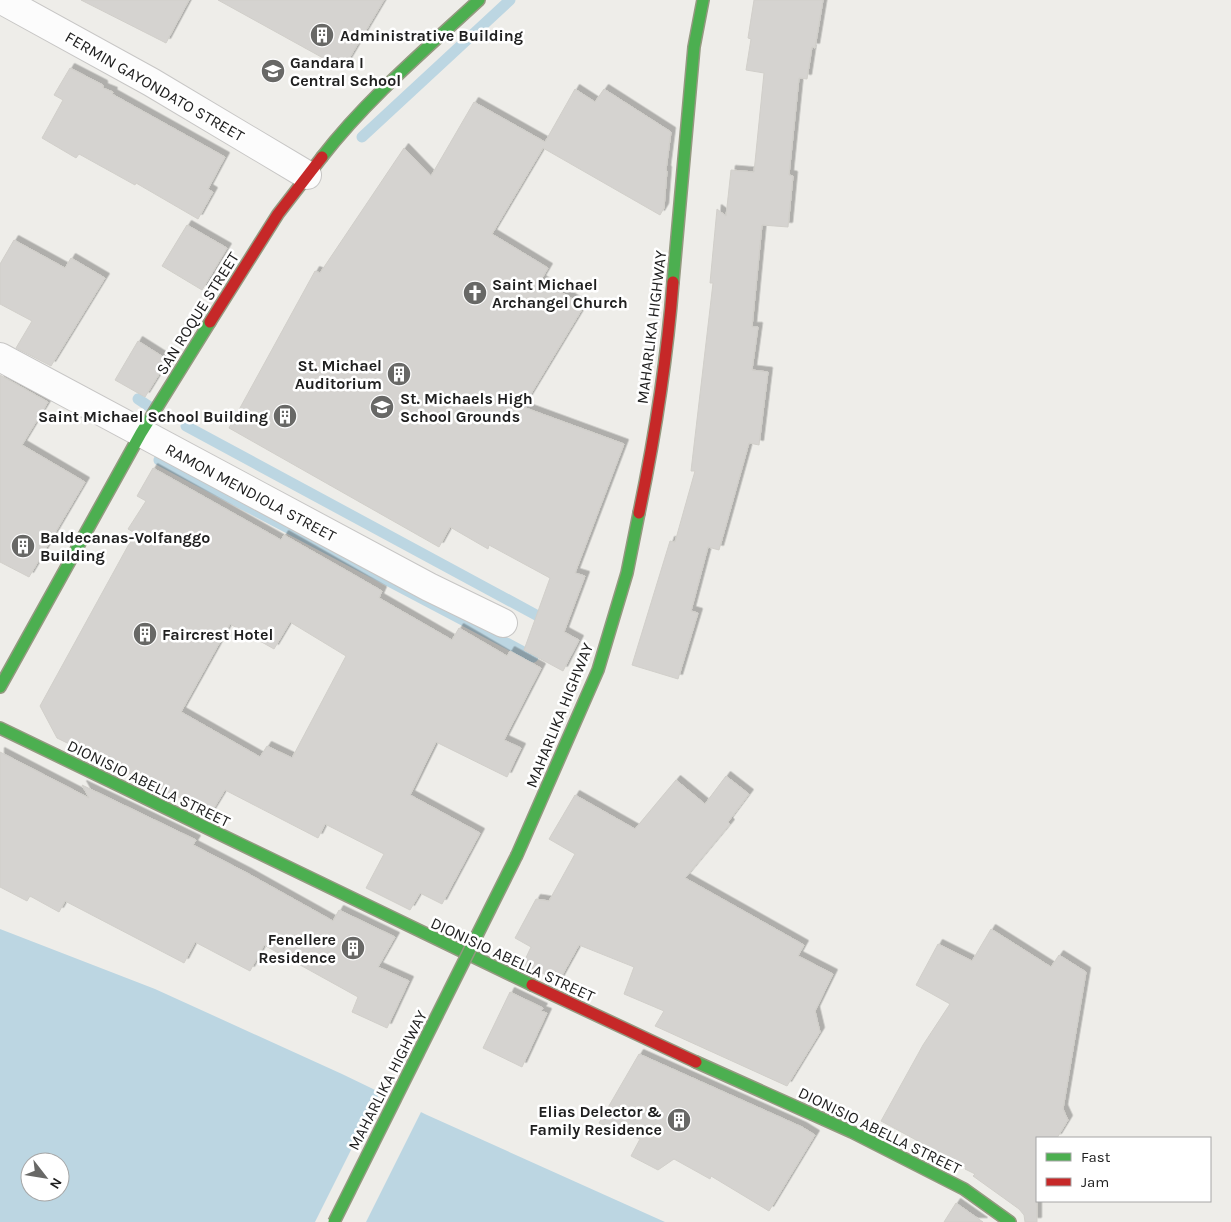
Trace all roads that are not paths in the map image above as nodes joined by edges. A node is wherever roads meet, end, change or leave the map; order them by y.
1 (2, 0) edge
2 (480, 0) edge
3 (703, 0) edge
4 (307, 175) junction
5 (0, 357) edge
6 (141, 433) junction
7 (503, 623) dead end
8 (0, 688) edge
9 (0, 728) edge
10 (334, 1222) edge
11 (1010, 1222) edge

1 - 4 street, FERMIN GAYONDATO STREET
2 - 4 main road, SAN ROQUE STREET
3 - 10 main road, MAHARLIKA HIGHWAY, bridge
4 - 6 main road, SAN ROQUE STREET
5 - 6 street, RAMON MENDIOLA STREET
6 - 7 street, RAMON MENDIOLA STREET
6 - 8 main road, SAN ROQUE STREET
9 - 11 main road, DIONISIO ABELLA STREET

